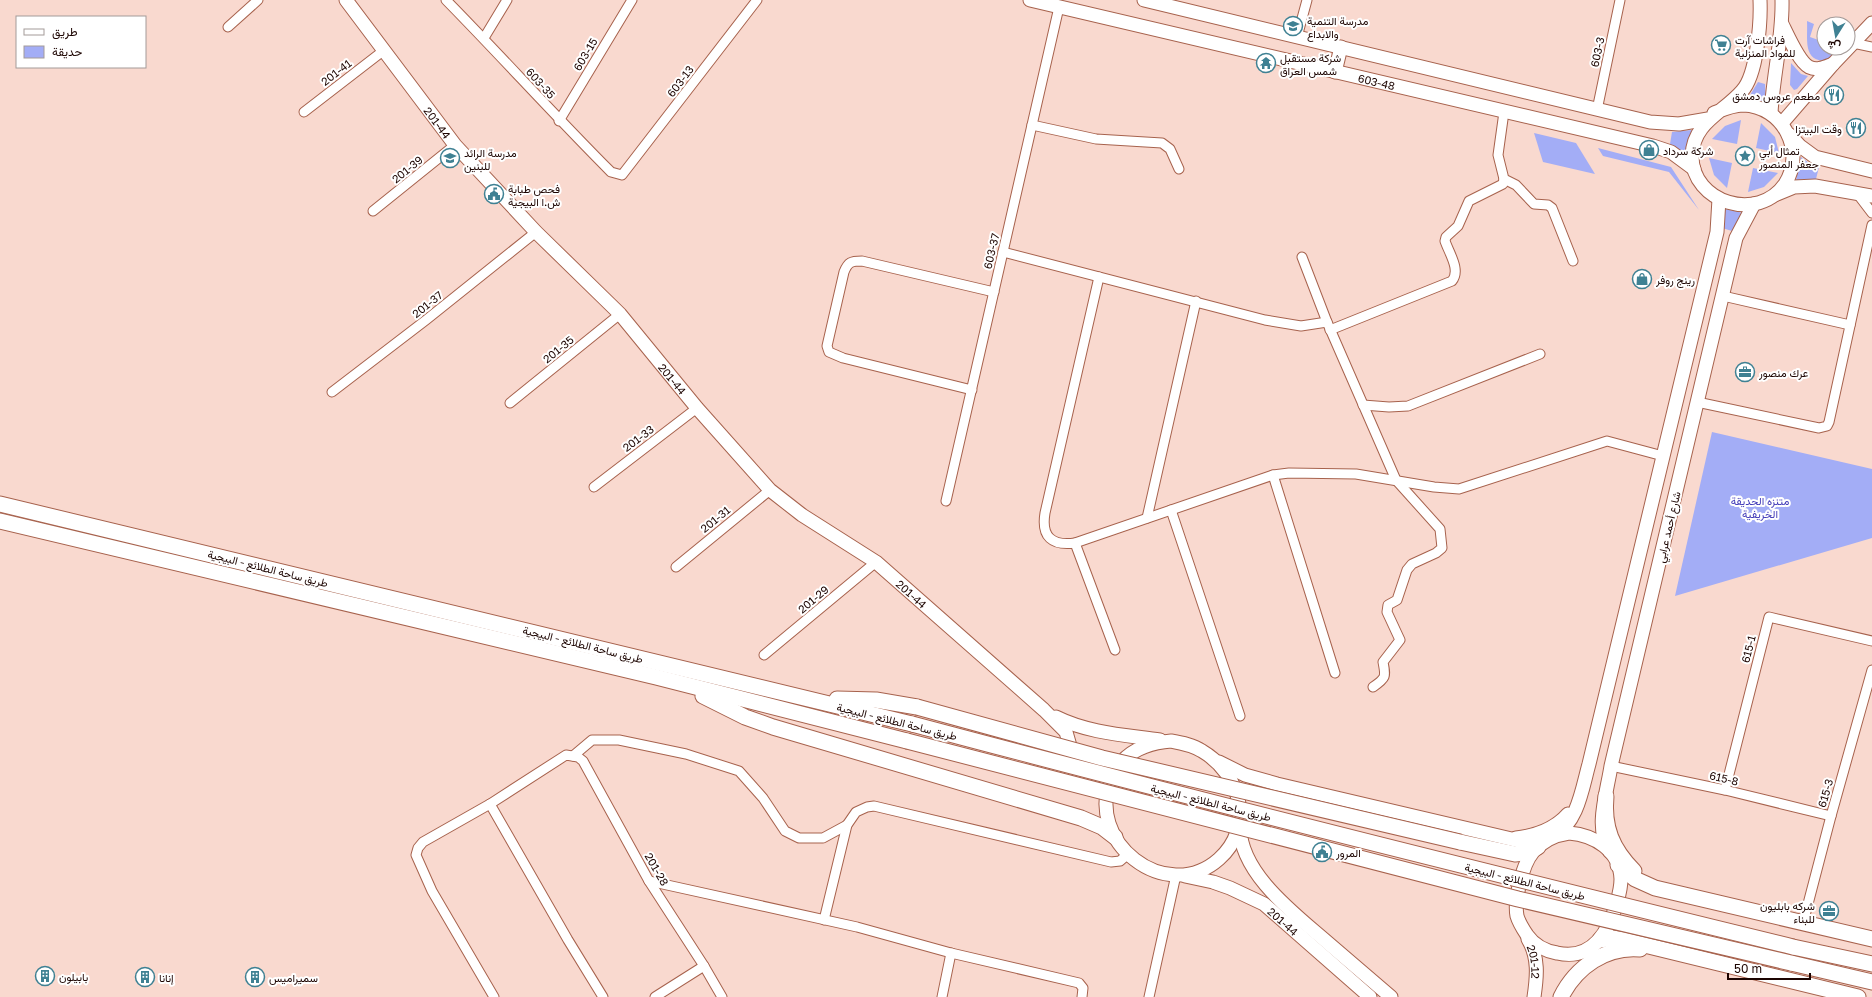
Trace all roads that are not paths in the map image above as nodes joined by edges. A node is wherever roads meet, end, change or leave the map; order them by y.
1 (258, 0) edge
2 (346, 0) edge
3 (446, 0) edge
4 (507, 0) edge
5 (632, 0) edge
6 (757, 0) edge
7 (1030, 0) edge
8 (1144, 0) edge
9 (1307, 0) edge
10 (1620, 0) edge
11 (1760, 0) edge
12 (1782, 0) edge
13 (1059, 7) junction
14 (1872, 23) edge
15 (1782, 24) junction
16 (228, 28) dead end
17 (1297, 37) junction
18 (484, 38) junction
19 (1856, 40) edge
20 (1856, 44) edge
21 (1872, 47) edge
22 (1340, 48) junction
23 (383, 51) junction
24 (1841, 56) edge
25 (1833, 64) junction
26 (1335, 72) junction
27 (1597, 110) junction
28 (304, 112) dead end
29 (1504, 112) junction
30 (1771, 113) junction
31 (1711, 116) junction
32 (559, 121) junction
33 (1782, 123) junction
34 (1032, 125) junction
35 (1790, 135) junction
36 (455, 145) junction
37 (1179, 169) dead end
38 (1694, 169) junction
39 (1872, 171) edge
40 (622, 175) joint
41 (1504, 179) junction
42 (1856, 192) junction
43 (1774, 195) junction
44 (1872, 196) edge
45 (1719, 200) junction
46 (1754, 204) junction
47 (373, 211) dead end
48 (1872, 213) edge
49 (1872, 225) edge
50 (536, 232) junction
51 (1003, 252) junction
52 (1302, 257) dead end
53 (1573, 261) dead end
54 (1099, 277) junction
55 (994, 292) junction
56 (1723, 296) junction
57 (1196, 301) junction
58 (620, 314) junction
59 (1850, 325) junction
60 (1329, 326) junction
61 (1540, 354) dead end
62 (972, 390) junction
63 (332, 392) dead end
64 (1698, 402) junction
65 (510, 403) dead end
66 (1363, 405) junction
67 (697, 408) junction
68 (1663, 456) junction
69 (1273, 475) junction
70 (1396, 480) junction
71 (594, 486) dead end
72 (770, 490) junction
73 (946, 501) dead end
74 (0, 504) edge
75 (1171, 510) junction
76 (1147, 518) junction
77 (0, 521) edge
78 (1075, 543) junction
79 (876, 562) junction
80 (676, 567) dead end
81 (1872, 641) edge
82 (1115, 650) dead end
83 (764, 655) dead end
84 (1872, 670) edge
85 (1335, 673) dead end
86 (656, 677) junction
87 (1373, 687) dead end
88 (781, 692) junction
89 (1044, 710) junction
90 (1240, 716) dead end
91 (1171, 741) junction
92 (573, 756) junction
93 (1210, 757) junction
94 (1611, 766) junction
95 (1107, 789) junction
96 (1581, 790) junction
97 (1725, 790) junction
98 (1606, 796) junction
99 (490, 804) junction
100 (1831, 816) junction
101 (1240, 822) junction
102 (847, 825) junction
103 (1115, 838) junction
104 (1503, 838) junction
105 (1546, 841) junction
106 (1610, 852) junction
107 (1128, 854) junction
108 (1618, 865) junction
109 (1178, 875) junction
110 (650, 881) junction
111 (1671, 892) junction
112 (824, 920) junction
113 (1803, 923) junction
114 (1522, 928) junction
115 (1872, 939) edge
116 (1600, 940) junction
117 (1673, 952) junction
118 (951, 953) junction
119 (1872, 964) edge
120 (704, 966) junction
121 (1872, 982) edge
122 (1083, 992) edge
123 (494, 997) edge
124 (603, 997) edge
125 (656, 997) edge
126 (722, 997) edge
127 (942, 997) edge
128 (1149, 997) edge
129 (1370, 997) edge
130 (1390, 997) edge
131 (1534, 997) edge
132 (1560, 997) edge
133 (1858, 997) edge

1 - 16 street
2 - 23 main road, 201-44
3 - 18 street, 603-35
4 - 18 street
5 - 32 street, 603-15
6 - 40 street, 603-13
7 - 13 main road, 603-48
8 - 17 main road
9 - 17 street
10 - 27 street, 603-3
11 - 31 main road
12 - 15 main road
13 - 26 main road, 603-48
13 - 34 street, 603-37
14 - 19 main road
15 - 25 main road
15 - 30 main road
17 - 22 main road
18 - 32 street, 603-35
20 - 21 street
22 - 26 main road
22 - 27 main road
23 - 28 street, 201-41
23 - 36 main road, 201-44
24 - 25 main road
25 - 33 main road
26 - 29 main road, 603-48
27 - 31 main road
29 - 38 main road, 603-48
29 - 41 street
30 - 31 main road
30 - 33 main road
31 - 38 main road
32 - 40 street, 603-35
33 - 35 main road
34 - 37 street
34 - 51 street, 603-37
35 - 39 main road
35 - 43 main road
36 - 47 street, 201-39
36 - 50 main road, 201-44
38 - 45 main road
41 - 53 street
41 - 60 street
42 - 43 main road
42 - 44 main road
42 - 48 street
43 - 46 main road
45 - 46 main road
45 - 68 main road, شارع أحمد عرابي
46 - 56 main road, شارع أحمد عرابي
49 - 59 street
50 - 58 main road, 201-44
50 - 63 street, 201-37
51 - 54 street
51 - 55 street, 603-37
52 - 60 street
54 - 57 street
54 - 78 street
55 - 62 street, 603-37
55 - 62 street
56 - 59 street
56 - 64 main road, شارع أحمد عرابي
57 - 60 street
57 - 76 street
58 - 65 street, 201-35
58 - 67 main road, 201-44
59 - 64 street
60 - 66 street
61 - 66 street
62 - 73 street, 603-37
64 - 94 main road, شارع أحمد عرابي
66 - 70 street
67 - 71 street, 201-33
67 - 72 main road, 201-44
68 - 70 street
68 - 96 main road, شارع أحمد عرابي
69 - 70 street
69 - 75 street
69 - 85 street
70 - 87 street
72 - 79 main road, 201-44
72 - 80 street, 201-31
74 - 88 main road, طريق ساحة الطلائع - البيجية
75 - 76 street
75 - 90 street
76 - 78 street
77 - 86 main road, طريق ساحة الطلائع - البيجية
78 - 82 street
79 - 83 street, 201-29
79 - 89 main road, 201-44
81 - 97 street, 615-1
84 - 100 street, 615-3
86 - 103 main road
86 - 121 main road, طريق ساحة الطلائع - البيجية, bridge
88 - 105 main road, bridge
88 - 119 main road, طريق ساحة الطلائع - البيجية, bridge
89 - 91 main road, 201-44
89 - 95 main road, 201-44
91 - 93 main road
91 - 95 main road
92 - 99 street
92 - 102 street
92 - 110 street, 201-28
93 - 101 main road
93 - 104 main road
94 - 97 street, 615-8
94 - 98 main road, شارع أحمد عرابي
95 - 103 main road
96 - 104 main road
96 - 105 main road, شارع أحمد عرابي
97 - 100 street, 615-8
98 - 106 main road, شارع أحمد عرابي
98 - 111 main road
99 - 123 street
99 - 124 street
100 - 113 street, 615-3
101 - 109 main road
101 - 130 main road
102 - 107 street
102 - 112 street
103 - 107 main road
104 - 105 main road
105 - 106 main road
105 - 114 main road
106 - 108 main road
107 - 109 main road
108 - 111 main road
108 - 116 main road
109 - 128 street
109 - 129 main road, 201-44
110 - 112 street
110 - 120 street, 201-28
111 - 113 main road
112 - 118 street
113 - 115 main road
114 - 116 main road
114 - 131 main road, 201-12
116 - 117 main road
116 - 132 main road
117 - 132 main road
117 - 133 main road
118 - 122 street
118 - 127 street
120 - 125 street
120 - 126 street, 201-28

